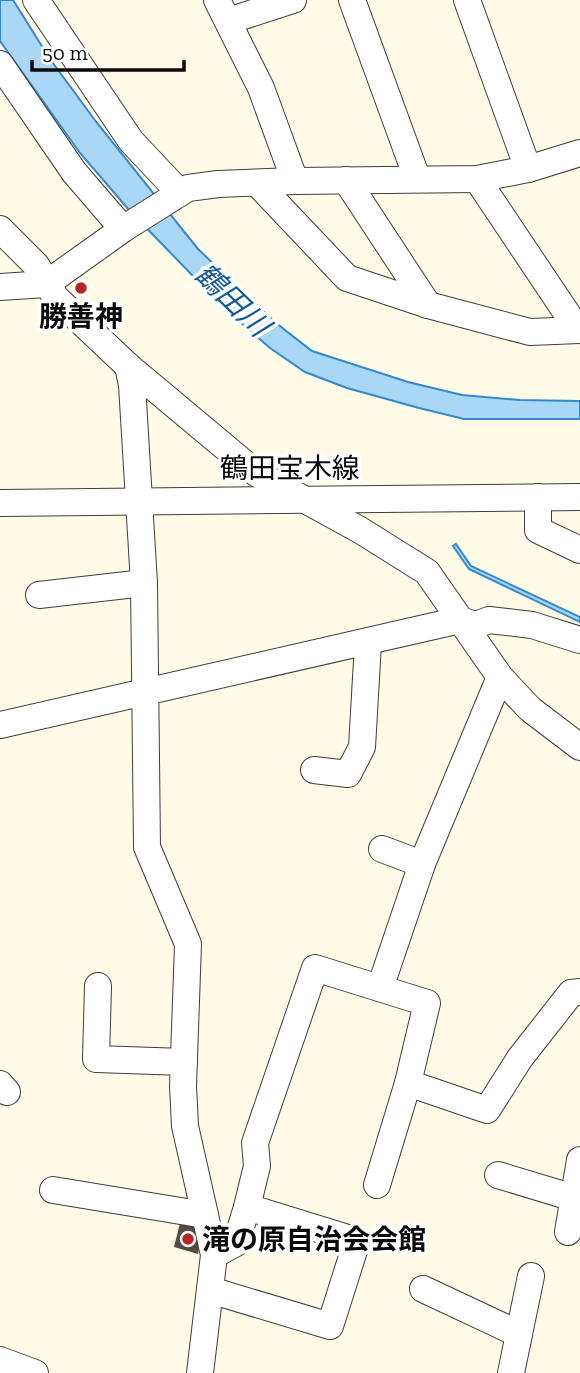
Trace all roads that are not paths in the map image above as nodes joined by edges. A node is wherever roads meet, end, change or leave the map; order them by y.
1 (36, 0) edge
2 (293, 0) edge
3 (352, 0) edge
4 (467, 0) edge
5 (222, 11) edge
6 (0, 64) edge
7 (580, 153) edge
8 (528, 169) junction
9 (417, 178) junction
10 (477, 179) junction
11 (346, 180) junction
12 (295, 181) junction
13 (257, 183) junction
14 (176, 196) junction
15 (126, 227) junction
16 (0, 229) edge
17 (46, 284) junction
18 (0, 287) edge
19 (428, 304) junction
20 (579, 330) edge
21 (128, 366) junction
22 (580, 496) edge
23 (538, 497) junction
24 (303, 500) junction
25 (139, 501) junction
26 (0, 503) edge
27 (580, 550) edge
28 (144, 583) junction
29 (39, 595) dead end
30 (460, 620) junction
31 (580, 640) edge
32 (368, 643) junction
33 (500, 677) junction
34 (146, 691) junction
35 (0, 725) edge
36 (580, 747) edge
37 (314, 770) dead end
38 (382, 849) dead end
39 (422, 864) junction
40 (98, 986) dead end
41 (380, 988) junction
42 (580, 992) edge
43 (184, 1062) junction
44 (408, 1083) junction
45 (580, 1160) edge
46 (498, 1175) dead end
47 (377, 1185) dead end
48 (53, 1190) dead end
49 (577, 1192) edge
50 (247, 1207) junction
51 (205, 1215) junction
52 (568, 1232) dead end
53 (214, 1255) junction
54 (531, 1276) dead end
55 (423, 1289) dead end
56 (210, 1290) junction
57 (519, 1334) junction
58 (0, 1360) edge
59 (35, 1373) edge
60 (200, 1373) edge
61 (511, 1373) edge

1 - 14 street
2 - 5 street
3 - 9 street
4 - 8 street
5 - 12 street
6 - 15 street
7 - 8 street
8 - 10 street
9 - 10 street
9 - 11 street
10 - 20 street
11 - 12 street
11 - 19 street
12 - 13 street
13 - 14 street
13 - 19 street
14 - 15 street
15 - 17 street
16 - 17 street
17 - 18 street
17 - 21 street
19 - 20 street
21 - 24 street
21 - 25 street
22 - 23 street, 鶴田宝木線
23 - 24 street, 鶴田宝木線
23 - 27 street
24 - 25 street, 鶴田宝木線
24 - 30 street
25 - 26 street, 鶴田宝木線
25 - 28 street
28 - 29 street
28 - 34 street
30 - 31 street
30 - 32 street
30 - 33 street
32 - 34 street
32 - 37 street
33 - 36 street
33 - 39 street
34 - 35 street
34 - 43 street
38 - 39 street
39 - 41 street
40 - 43 street
41 - 44 street
41 - 50 street
42 - 44 street
43 - 51 street
44 - 47 street
45 - 49 street
46 - 49 street
48 - 51 street
49 - 52 street
50 - 53 street
50 - 56 street
51 - 53 street
53 - 56 street
54 - 57 street
55 - 57 street
56 - 60 street
57 - 61 street
58 - 59 street

